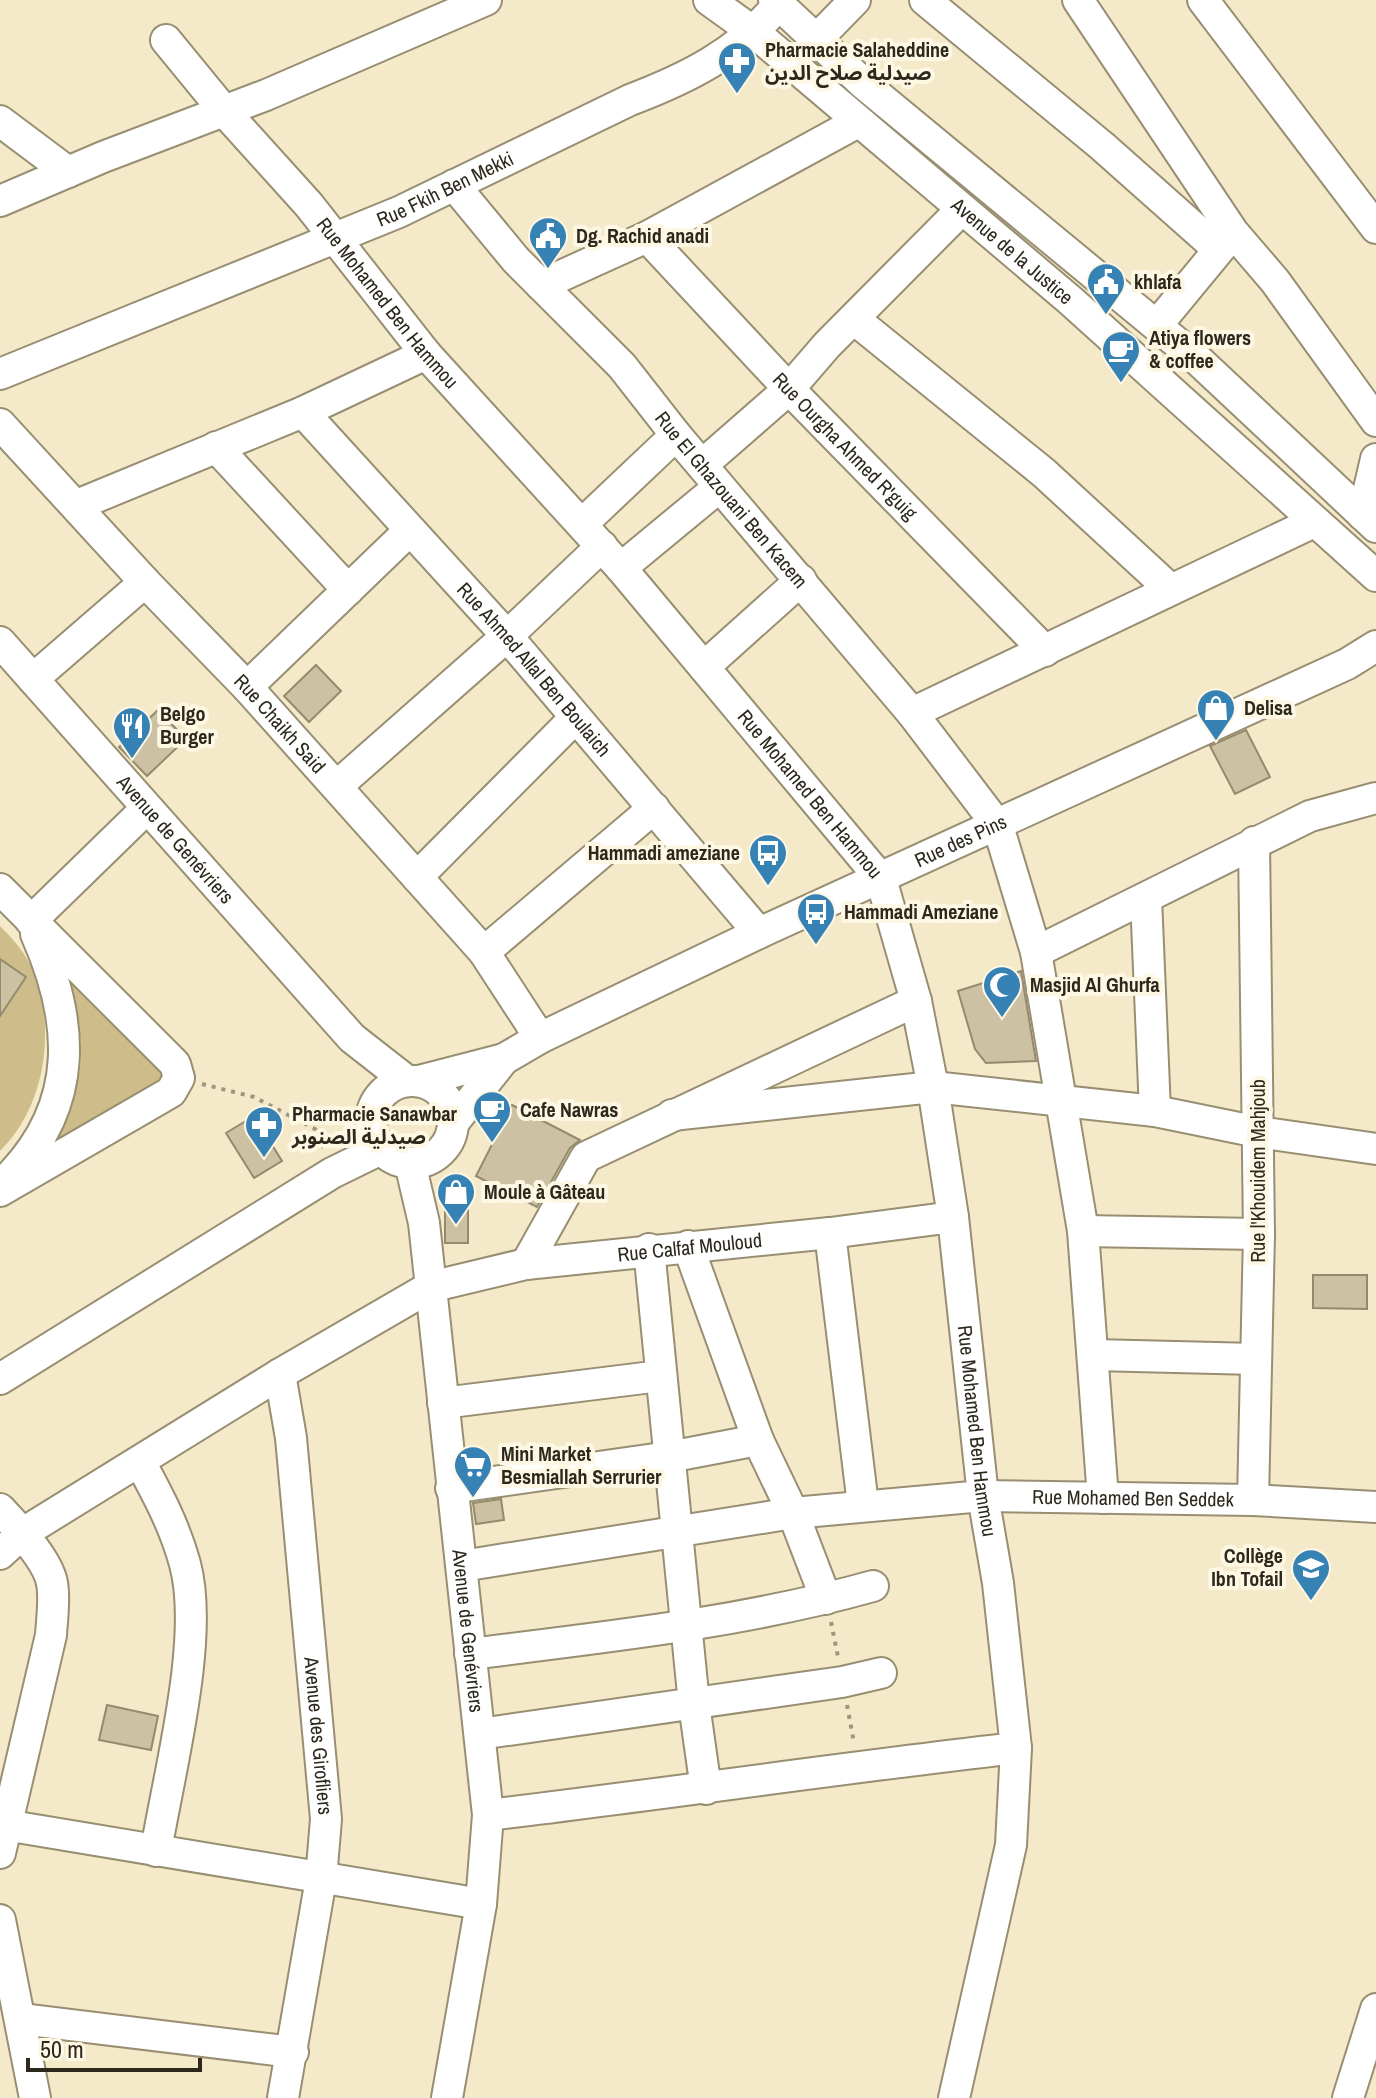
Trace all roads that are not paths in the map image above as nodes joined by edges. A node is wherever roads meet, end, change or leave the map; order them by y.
1 (486, 0) edge
2 (709, 0) edge
3 (855, 0) edge
4 (925, 0) edge
5 (1078, 0) edge
6 (1203, 0) edge
7 (776, 2) edge
8 (755, 33) junction
9 (166, 40) dead end
10 (816, 40) junction
11 (225, 112) junction
12 (0, 121) edge
13 (856, 123) junction
14 (68, 172) junction
15 (454, 185) junction
16 (0, 201) edge
17 (961, 210) junction
18 (1376, 228) edge
19 (647, 237) junction
20 (333, 238) junction
21 (1226, 241) junction
22 (541, 285) junction
23 (854, 319) junction
24 (1157, 325) junction
25 (426, 354) junction
26 (0, 374) edge
27 (789, 389) junction
28 (303, 412) junction
29 (1376, 421) edge
30 (0, 424) edge
31 (676, 435) junction
32 (216, 447) junction
33 (1376, 460) edge
34 (710, 476) junction
35 (77, 505) junction
36 (1370, 521) edge
37 (1314, 522) junction
38 (582, 524) junction
39 (410, 530) junction
40 (612, 557) junction
41 (1376, 576) edge
42 (801, 580) junction
43 (145, 582) junction
44 (1170, 589) junction
45 (348, 590) junction
46 (507, 636) junction
47 (0, 642) edge
48 (1376, 646) edge
49 (1045, 651) junction
50 (704, 667) junction
51 (33, 679) junction
52 (247, 687) junction
53 (912, 713) junction
54 (575, 718) junction
55 (337, 786) junction
56 (1376, 798) edge
57 (654, 808) junction
58 (146, 809) junction
59 (998, 826) junction
60 (1254, 842) junction
61 (417, 877) junction
62 (881, 879) junction
63 (0, 889) edge
64 (1146, 898) junction
65 (31, 921) junction
66 (759, 933) junction
67 (484, 952) junction
68 (1036, 952) junction
69 (916, 1001) junction
70 (352, 1038) junction
71 (540, 1038) junction
72 (504, 1059) junction
73 (413, 1081) junction
74 (933, 1087) junction
75 (379, 1098) junction
76 (1063, 1101) junction
77 (1155, 1111) junction
78 (672, 1115) junction
79 (454, 1122) junction
80 (1258, 1132) junction
81 (381, 1149) junction
82 (1376, 1149) edge
83 (410, 1163) junction
84 (0, 1189) edge
85 (953, 1217) junction
86 (1083, 1231) junction
87 (830, 1233) junction
88 (1259, 1234) junction
89 (688, 1246) junction
90 (649, 1249) junction
91 (526, 1264) junction
92 (430, 1287) junction
93 (1094, 1355) junction
94 (1256, 1359) junction
95 (280, 1374) junction
96 (660, 1376) junction
97 (0, 1379) edge
98 (443, 1403) junction
99 (758, 1440) junction
100 (669, 1457) junction
101 (140, 1462) junction
102 (451, 1488) junction
103 (983, 1496) junction
104 (1103, 1498) junction
105 (1253, 1500) junction
106 (863, 1505) junction
107 (1376, 1507) edge
108 (0, 1509) edge
109 (793, 1513) junction
110 (677, 1532) junction
111 (23, 1533) junction
112 (0, 1554) edge
113 (462, 1566) junction
114 (873, 1586) dead end
115 (826, 1599) junction
116 (686, 1627) junction
117 (470, 1654) junction
118 (881, 1673) dead end
119 (694, 1704) junction
120 (480, 1734) junction
121 (1016, 1748) junction
122 (706, 1789) junction
123 (488, 1815) junction
124 (2, 1839) edge
125 (156, 1851) junction
126 (321, 1879) junction
127 (481, 1904) junction
128 (0, 1920) edge
129 (3, 1963) edge
130 (1376, 2009) edge
131 (21, 2019) junction
132 (293, 2052) junction
133 (35, 2098) edge
134 (283, 2098) edge
135 (447, 2098) edge
136 (954, 2098) edge
137 (1348, 2098) edge

1 - 11 street
2 - 8 street, Avenue de la Justice
3 - 10 street
4 - 21 street
5 - 21 street
6 - 18 street
7 - 8 street, Rue Fkih Ben Mekki
7 - 10 street, Avenue de la Justice
8 - 13 street, Avenue de la Justice
8 - 15 street, Rue Fkih Ben Mekki
9 - 11 street, Rue Mohamed Ben Hammou
10 - 24 street, Avenue de la Justice
11 - 14 street
11 - 20 street, Rue Mohamed Ben Hammou
12 - 14 street
13 - 17 street, Avenue de la Justice
13 - 19 street
14 - 16 street
15 - 20 street, Rue Fkih Ben Mekki
15 - 22 street, Rue El Ghazouani Ben Kacem
17 - 23 street
17 - 37 street, Avenue de la Justice
19 - 22 street
19 - 27 street, Rue Ourgha Ahmed R'guig
20 - 25 street, Rue Mohamed Ben Hammou
20 - 26 street, Rue Fkih Ben Mekki
21 - 24 street
21 - 29 street
22 - 31 street, Rue El Ghazouani Ben Kacem
23 - 27 street
23 - 44 street
24 - 36 street, Avenue de la Justice
25 - 28 street
25 - 38 street, Rue Mohamed Ben Hammou
27 - 34 street
27 - 49 street, Rue Ourgha Ahmed R'guig
28 - 32 street
28 - 39 street, Rue Ahmed Allal Ben Boulaich
30 - 35 street, Rue Chaikh Said
31 - 34 street, Rue El Ghazouani Ben Kacem
31 - 38 street
32 - 35 street
32 - 45 street
33 - 36 street
34 - 40 street
34 - 42 street, Rue El Ghazouani Ben Kacem
35 - 43 street, Rue Chaikh Said
37 - 41 street, Avenue de la Justice
37 - 44 street
38 - 40 street, Rue Mohamed Ben Hammou
39 - 45 street
39 - 46 street, Rue Ahmed Allal Ben Boulaich
40 - 46 street
40 - 50 street, Rue Mohamed Ben Hammou
42 - 50 street
42 - 53 street, Rue El Ghazouani Ben Kacem
43 - 51 street
43 - 52 street, Rue Chaikh Said
44 - 49 street
45 - 52 street
46 - 54 street, Rue Ahmed Allal Ben Boulaich
46 - 55 street
47 - 51 street, Avenue de Genévriers
48 - 59 street, Rue des Pins
49 - 53 street
50 - 62 street, Rue Mohamed Ben Hammou
51 - 58 street, Avenue de Genévriers
52 - 55 street, Rue Chaikh Said
53 - 59 street, Rue El Ghazouani Ben Kacem
54 - 57 street, Rue Ahmed Allal Ben Boulaich
54 - 61 street
55 - 61 street, Rue Chaikh Said
56 - 60 street
57 - 66 street, Rue Ahmed Allal Ben Boulaich
57 - 67 street
58 - 65 street
58 - 70 street, Avenue de Genévriers
59 - 62 street, Rue des Pins
59 - 68 street
60 - 64 street
60 - 80 street, Rue l'Khouidem Mahjoub
61 - 67 street, Rue Chaikh Said
62 - 66 street, Rue des Pins
62 - 69 street, Rue Mohamed Ben Hammou
63 - 65 street
64 - 68 street
64 - 77 street
65 - 84 street
65 - 84 street
66 - 71 street, Rue des Pins
67 - 71 street, Rue Chaikh Said
68 - 76 street
69 - 74 street, Rue Mohamed Ben Hammou
69 - 78 street
70 - 73 street, Avenue de Genévriers
70 - 75 street, Avenue de Genévriers
71 - 72 street, Rue des Pins
72 - 73 street, Rue des Pins
72 - 79 street, Rue des Pins
73 - 75 street
73 - 79 street
74 - 76 street
74 - 78 street
74 - 85 street, Rue Mohamed Ben Hammou
75 - 81 street
76 - 77 street
76 - 86 street
77 - 80 street
78 - 91 street
79 - 83 street
80 - 82 street
80 - 88 street, Rue l'Khouidem Mahjoub
81 - 83 street
81 - 97 street
83 - 92 street, Avenue de Genévriers
85 - 87 street, Rue Calfaf Mouloud
85 - 103 street, Rue Mohamed Ben Hammou
86 - 88 street
86 - 93 street
87 - 89 street, Rue Calfaf Mouloud
87 - 106 street
88 - 94 street, Rue l'Khouidem Mahjoub
89 - 90 street, Rue Calfaf Mouloud
89 - 99 street
90 - 91 street, Rue Calfaf Mouloud
90 - 96 street
91 - 92 street, Rue Calfaf Mouloud
92 - 95 street, Rue Calfaf Mouloud
92 - 98 street, Avenue de Genévriers
93 - 94 street
93 - 104 street
94 - 105 street, Rue l'Khouidem Mahjoub
95 - 101 street, Rue Calfaf Mouloud
95 - 126 street, Avenue des Girofliers
96 - 98 street
96 - 100 street
98 - 102 street, Avenue de Genévriers
99 - 100 street
99 - 109 street
100 - 102 street
100 - 110 street
101 - 111 street, Rue Calfaf Mouloud
101 - 125 street
102 - 113 street, Avenue de Genévriers
103 - 104 street, Rue Mohamed Ben Seddek
103 - 106 street, Rue Mohamed Ben Seddek
103 - 121 street, Rue Mohamed Ben Hammou
104 - 105 street, Rue Mohamed Ben Seddek
105 - 107 street, Rue Mohamed Ben Seddek
106 - 109 street, Rue Mohamed Ben Seddek
108 - 111 street
109 - 110 street, Rue Mohamed Ben Seddek
109 - 115 street
110 - 113 street, Rue Mohamed Ben Seddek
110 - 116 street
111 - 112 street, Rue Calfaf Mouloud
111 - 124 street
113 - 117 street, Avenue de Genévriers
114 - 115 street
115 - 116 street
116 - 117 street
116 - 119 street
117 - 120 street, Avenue de Genévriers
118 - 119 street
119 - 120 street
119 - 122 street
120 - 123 street, Avenue de Genévriers
121 - 122 street
121 - 136 street, Rue Mohamed Ben Hammou
122 - 123 street
123 - 127 street, Avenue de Genévriers
124 - 125 street
125 - 126 street
126 - 127 street
126 - 132 street, Avenue des Girofliers
127 - 135 street, Avenue de Genévriers
128 - 129 street
129 - 131 street
130 - 137 street
131 - 132 street
131 - 133 street
132 - 134 street, Avenue des Girofliers

